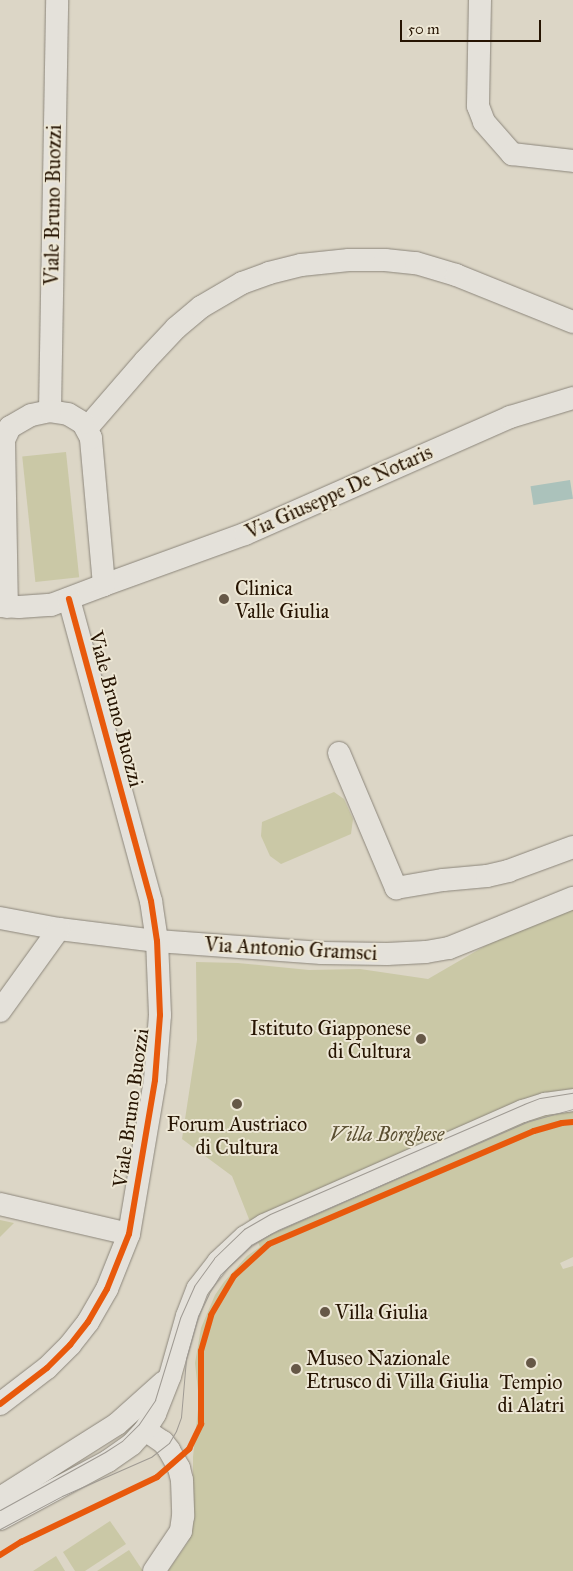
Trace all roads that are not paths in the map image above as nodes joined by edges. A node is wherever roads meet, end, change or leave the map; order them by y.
1 (57, 0) edge
2 (480, 0) edge
3 (573, 161) edge
4 (573, 322) edge
5 (573, 398) edge
6 (50, 411) junction
7 (3, 427) edge
8 (87, 428) junction
9 (104, 584) junction
10 (69, 599) junction
11 (3, 606) edge
12 (340, 753) dead end
13 (573, 847) edge
14 (573, 898) edge
15 (0, 918) edge
16 (59, 929) junction
17 (157, 941) junction
18 (0, 1011) edge
19 (573, 1100) edge
20 (0, 1204) edge
21 (129, 1234) junction
22 (170, 1376) junction
23 (0, 1404) edge
24 (154, 1436) junction
25 (0, 1498) edge
26 (0, 1519) edge
27 (154, 1571) edge

1 - 6 street, Viale Bruno Buozzi
2 - 3 street
4 - 8 street
5 - 9 street, Via Giuseppe De Notaris
6 - 7 street
6 - 8 street
7 - 11 street
8 - 9 street
9 - 10 street, Via Giuseppe De Notaris
10 - 11 street, Via Giuseppe De Notaris
10 - 17 street, Viale Bruno Buozzi
12 - 13 street
14 - 17 street, Via Antonio Gramsci
15 - 16 street, Via Antonio Gramsci
16 - 17 street, Via Antonio Gramsci
16 - 18 street
17 - 21 street, Viale Bruno Buozzi
19 - 22 street
20 - 21 street
21 - 23 street, Viale Bruno Buozzi
22 - 24 street
22 - 25 street
24 - 26 street
24 - 27 street

